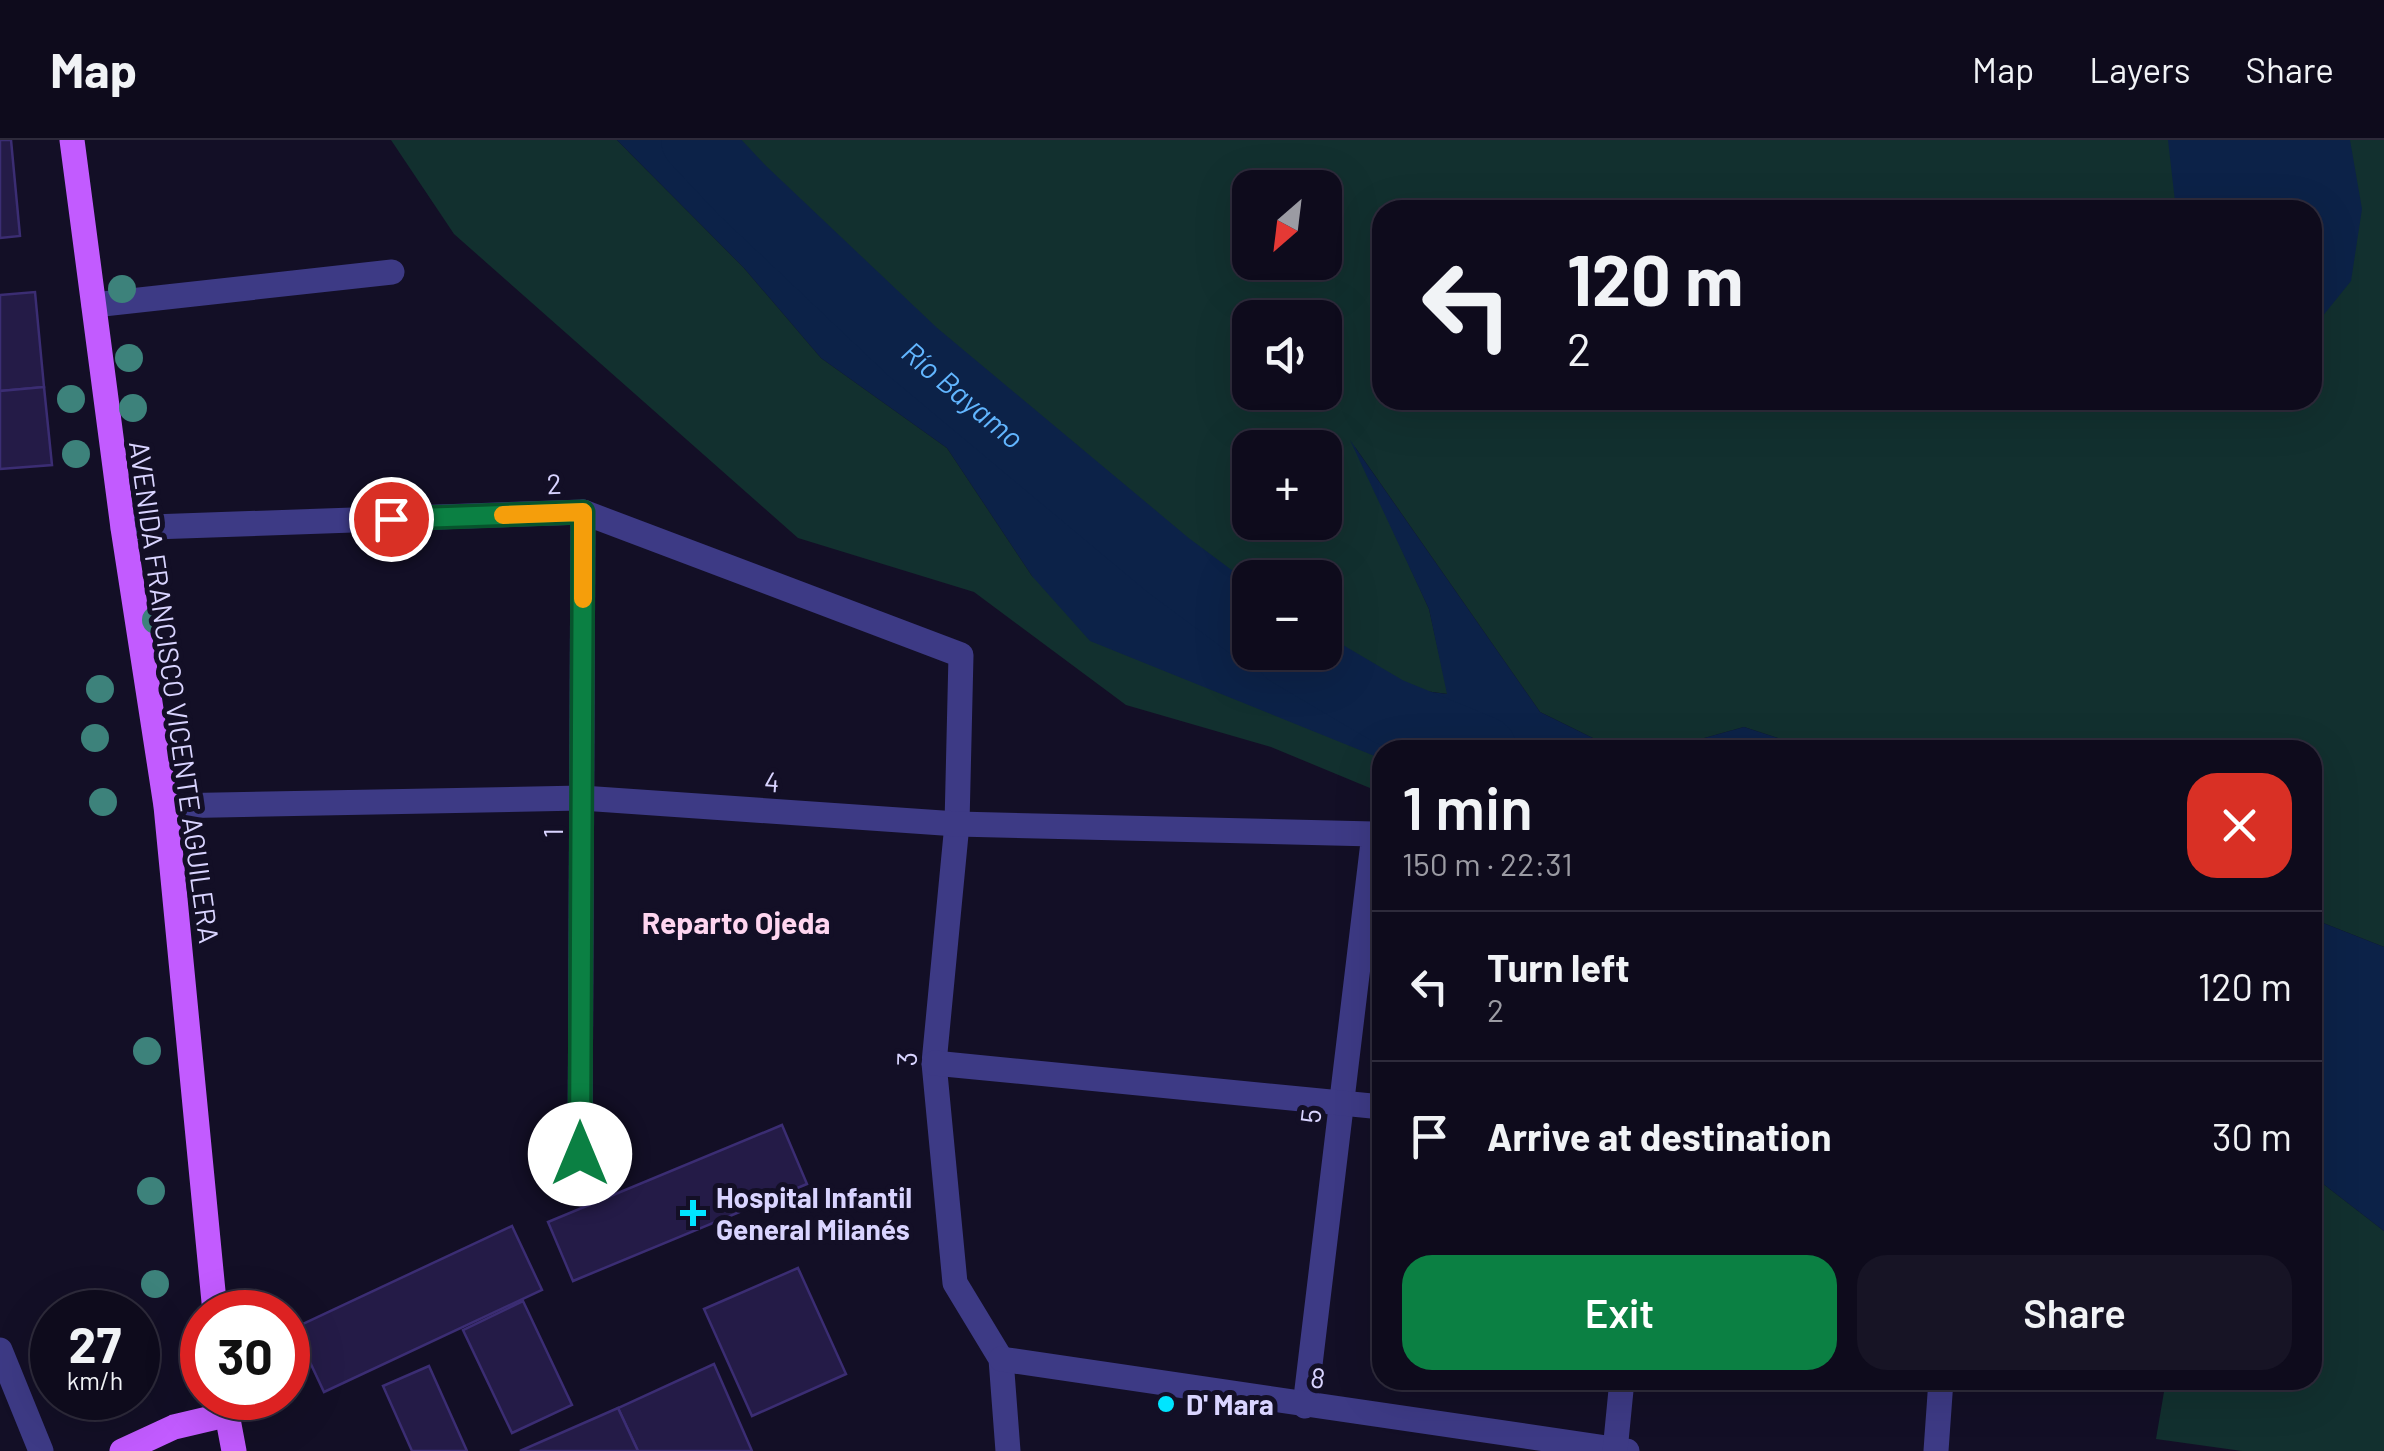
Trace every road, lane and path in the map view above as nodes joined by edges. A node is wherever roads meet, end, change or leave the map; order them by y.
1 (72, 140) edge
2 (392, 272) dead end
3 (94, 305) junction
4 (583, 512) junction
5 (123, 528) junction
6 (961, 655) joint
7 (582, 798) junction
8 (166, 806) junction
9 (957, 824) junction
10 (1372, 834) edge
11 (1372, 851) edge
12 (934, 1063) junction
13 (1342, 1103) junction
14 (1372, 1106) edge
15 (580, 1154) dead end
16 (214, 1290) edge
17 (0, 1350) edge
18 (1001, 1359) junction
19 (1622, 1390) edge
20 (1940, 1390) edge
21 (1305, 1406) junction
22 (191, 1420) edge
23 (228, 1420) edge
24 (1619, 1450) edge
25 (41, 1451) edge
26 (122, 1451) edge
27 (234, 1451) edge
28 (1008, 1451) edge
29 (1936, 1451) edge

1 - 3 main road, AVENIDA FRANCISCO VICENTE AGUILERA
2 - 3 street
3 - 5 main road, AVENIDA FRANCISCO VICENTE AGUILERA
4 - 5 street, 2
4 - 6 street, 2
4 - 7 street, 1
5 - 8 main road, AVENIDA FRANCISCO VICENTE AGUILERA
6 - 9 street, 3
7 - 8 street, 4
7 - 9 street, 4
7 - 15 street, 1
8 - 16 main road, AVENIDA FRANCISCO VICENTE AGUILERA
9 - 10 street, 4
9 - 12 street, 3
11 - 13 street, 5
12 - 13 street
12 - 18 street, 3
13 - 14 street
13 - 21 street, 5
17 - 25 street
18 - 21 street, 8
18 - 28 street, 3
19 - 24 street
20 - 29 street
21 - 24 street, 8
22 - 26 main road
23 - 27 main road

